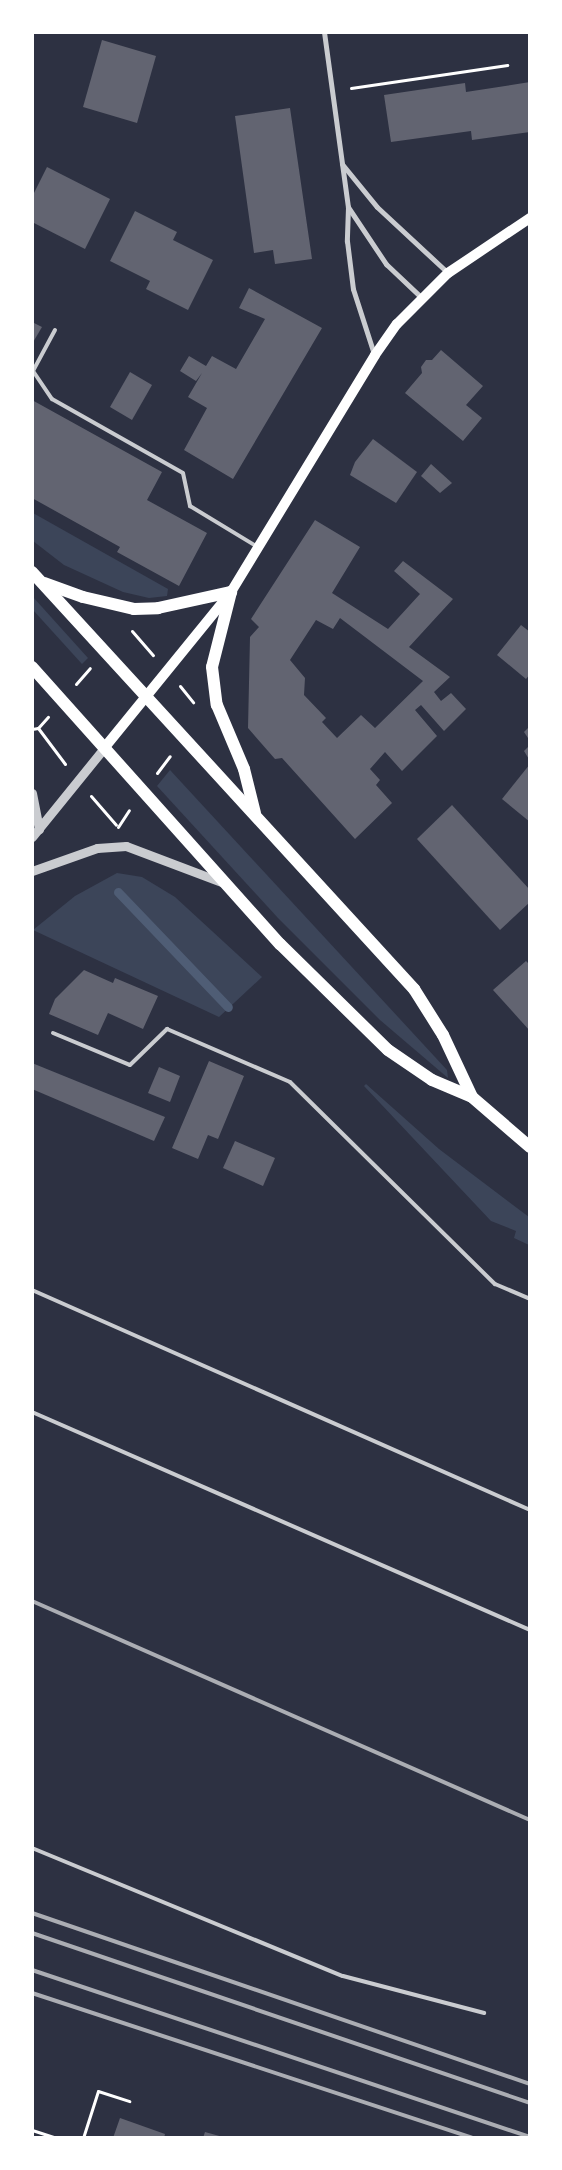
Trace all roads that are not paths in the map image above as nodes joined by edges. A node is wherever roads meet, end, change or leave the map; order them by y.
1 (324, 32) edge
2 (342, 163) junction
3 (348, 207) junction
4 (530, 218) edge
5 (448, 273) junction
6 (422, 298) junction
7 (55, 330) dead end
8 (375, 356) junction
9 (256, 546) junction
10 (32, 572) edge
11 (42, 582) junction
12 (230, 592) junction
13 (32, 667) edge
14 (146, 696) junction
15 (105, 747) junction
16 (32, 793) edge
17 (256, 816) junction
18 (39, 828) junction
19 (32, 837) edge
20 (32, 871) edge
21 (226, 884) junction
22 (53, 1033) dead end
23 (472, 1097) junction
24 (530, 1147) edge
25 (32, 1290) edge
26 (530, 1299) edge
27 (32, 1412) edge
28 (530, 1510) edge
29 (530, 1630) edge
30 (32, 1848) edge
31 (484, 2013) dead end

1 - 2 street
2 - 3 street
2 - 5 street
3 - 6 street
3 - 8 street
4 - 5 main road
5 - 6 main road
6 - 8 main road
7 - 9 lane
8 - 9 main road
9 - 12 main road
10 - 11 main road
11 - 12 main road
11 - 14 main road
12 - 14 main road
12 - 17 main road
13 - 15 main road
14 - 15 main road
14 - 17 main road
15 - 18 street
15 - 21 main road
16 - 18 street
17 - 23 main road
18 - 19 street
20 - 21 street
21 - 23 main road
22 - 26 lane
23 - 24 main road
25 - 28 lane
27 - 29 lane
30 - 31 lane

